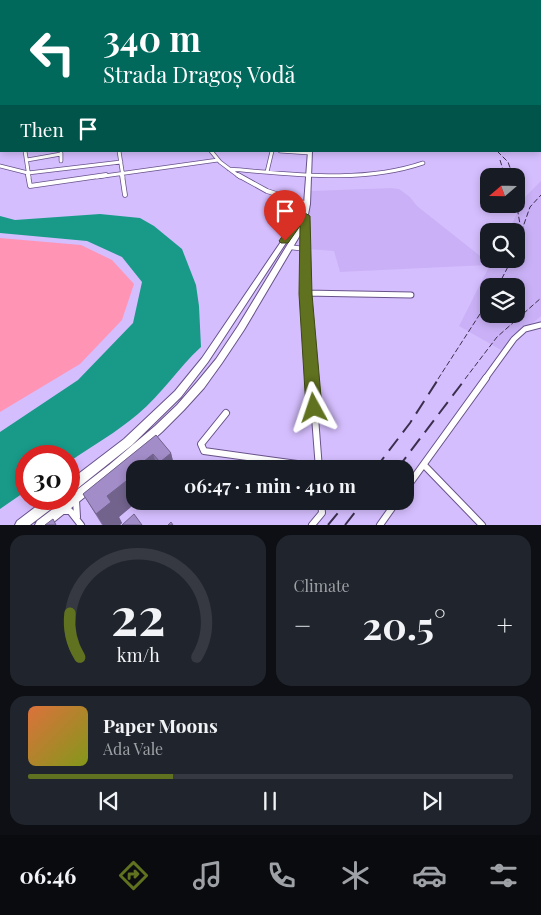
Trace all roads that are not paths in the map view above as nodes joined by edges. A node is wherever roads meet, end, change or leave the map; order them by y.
1 (25, 152) edge
2 (119, 152) edge
3 (212, 152) edge
4 (272, 152) edge
5 (310, 152) edge
6 (62, 153) edge
7 (27, 160) junction
8 (218, 160) junction
9 (61, 161) dead end
10 (121, 162) junction
11 (423, 163) dead end
12 (0, 166) edge
13 (229, 170) junction
14 (267, 172) junction
15 (28, 174) junction
16 (123, 174) junction
17 (309, 174) junction
18 (125, 195) dead end
19 (307, 204) junction
20 (305, 216) junction
21 (305, 249) junction
22 (284, 250) junction
23 (305, 294) junction
24 (411, 295) dead end
25 (541, 325) edge
26 (226, 413) dead end
27 (265, 460) edge
28 (318, 460) edge
29 (424, 465) junction
30 (414, 478) edge
31 (80, 479) edge
32 (80, 494) edge
33 (41, 510) edge
34 (60, 510) edge
35 (322, 510) edge
36 (391, 510) edge
37 (58, 512) junction
38 (79, 522) edge
39 (21, 525) edge
40 (41, 525) edge
41 (312, 525) edge
42 (380, 525) edge
43 (482, 525) edge

1 - 7 street
2 - 10 street
3 - 8 street
4 - 14 street
5 - 17 main road
6 - 7 street
6 - 9 street
7 - 15 street
8 - 13 street
8 - 16 street
10 - 15 street
10 - 16 street
11 - 17 street
12 - 15 street
13 - 14 street
13 - 19 street
14 - 17 street
15 - 16 street
16 - 18 street
17 - 19 main road
19 - 20 main road
20 - 21 street
20 - 22 main road
20 - 22 main road
21 - 22 street
21 - 23 street
22 - 31 main road
22 - 32 main road
23 - 24 street
23 - 28 street
25 - 29 street
26 - 27 street
29 - 30 street
29 - 43 street
33 - 39 main road
34 - 37 main road
35 - 41 street
36 - 42 street
37 - 38 street
37 - 40 main road

